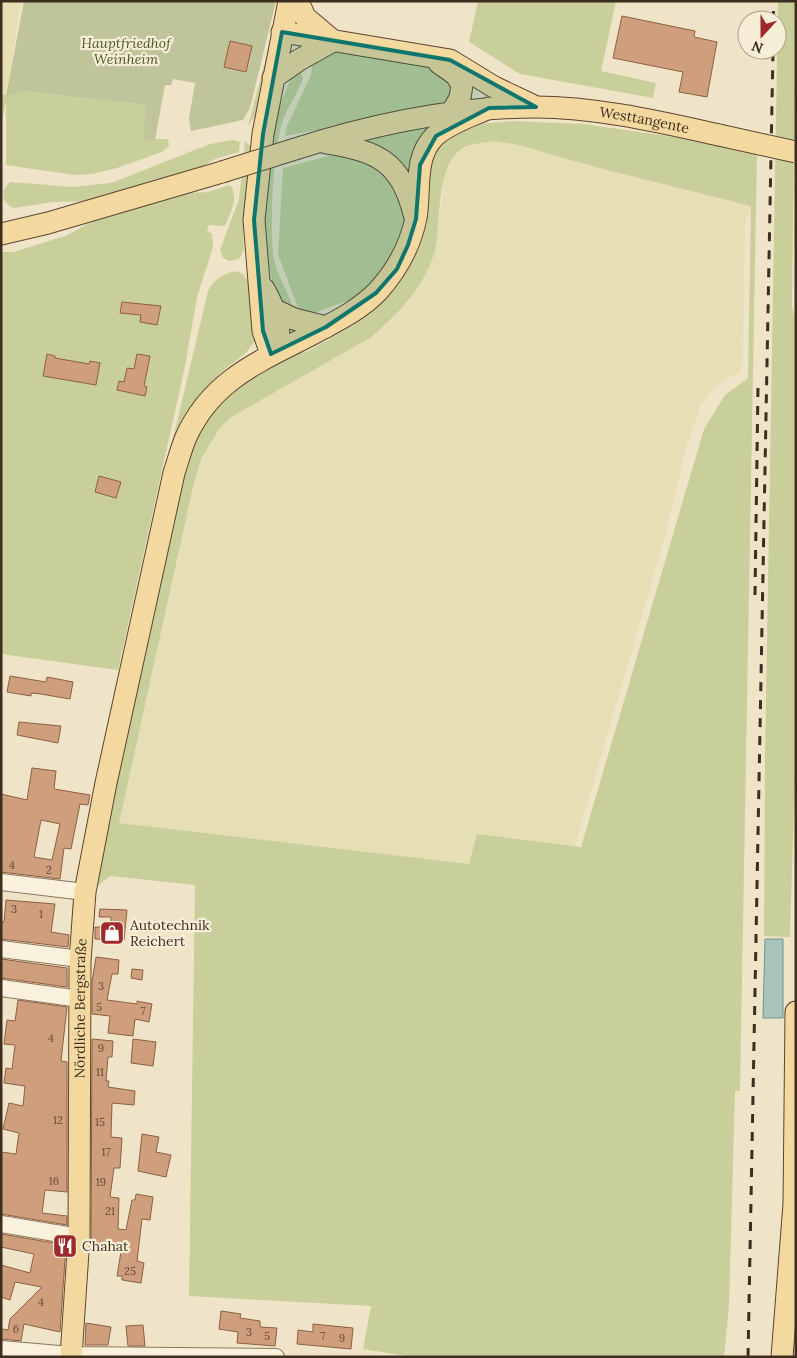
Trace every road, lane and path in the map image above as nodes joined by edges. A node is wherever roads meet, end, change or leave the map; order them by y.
1 (289, 1) edge
2 (298, 1) edge
3 (282, 32) junction
4 (333, 41) junction
5 (430, 58) junction
6 (273, 78) junction
7 (536, 107) junction
8 (489, 108) junction
9 (452, 112) junction
10 (321, 142) junction
11 (796, 152) edge
12 (416, 219) junction
13 (1, 234) edge
14 (259, 280) junction
15 (275, 310) junction
16 (326, 327) junction
17 (273, 353) junction
18 (1, 882) edge
19 (85, 892) junction
20 (1, 950) edge
21 (80, 959) junction
22 (1, 988) edge
23 (80, 999) junction
24 (796, 1012) edge
25 (795, 1198) edge
26 (1, 1224) edge
27 (79, 1237) junction
28 (793, 1246) edge
29 (1, 1349) edge
30 (71, 1356) edge
31 (276, 1357) edge
32 (782, 1357) edge

1 - 3 main road
2 - 4 main road
3 - 4 main road
3 - 6 main road
4 - 5 main road
4 - 6 main road
5 - 7 main road
5 - 9 main road
6 - 14 main road
7 - 8 main road, Westtangente
7 - 11 main road, Westtangente, bridge
8 - 9 main road, Westtangente
8 - 12 main road, Nördliche Bergstraße
9 - 10 main road, Westtangente
10 - 12 main road
10 - 13 main road, Westtangente, bridge
12 - 16 main road, Nördliche Bergstraße
14 - 15 main road
14 - 17 main road
15 - 16 main road
15 - 17 main road
16 - 17 main road, Nördliche Bergstraße
17 - 19 main road, Nördliche Bergstraße
18 - 19 street
19 - 21 main road, Nördliche Bergstraße
20 - 21 street
21 - 23 main road, Nördliche Bergstraße
22 - 23 street
23 - 27 main road, Nördliche Bergstraße
24 - 25 main road
25 - 28 main road
26 - 27 street
27 - 30 main road, Nördliche Bergstraße
28 - 32 main road
29 - 30 street
30 - 31 street

